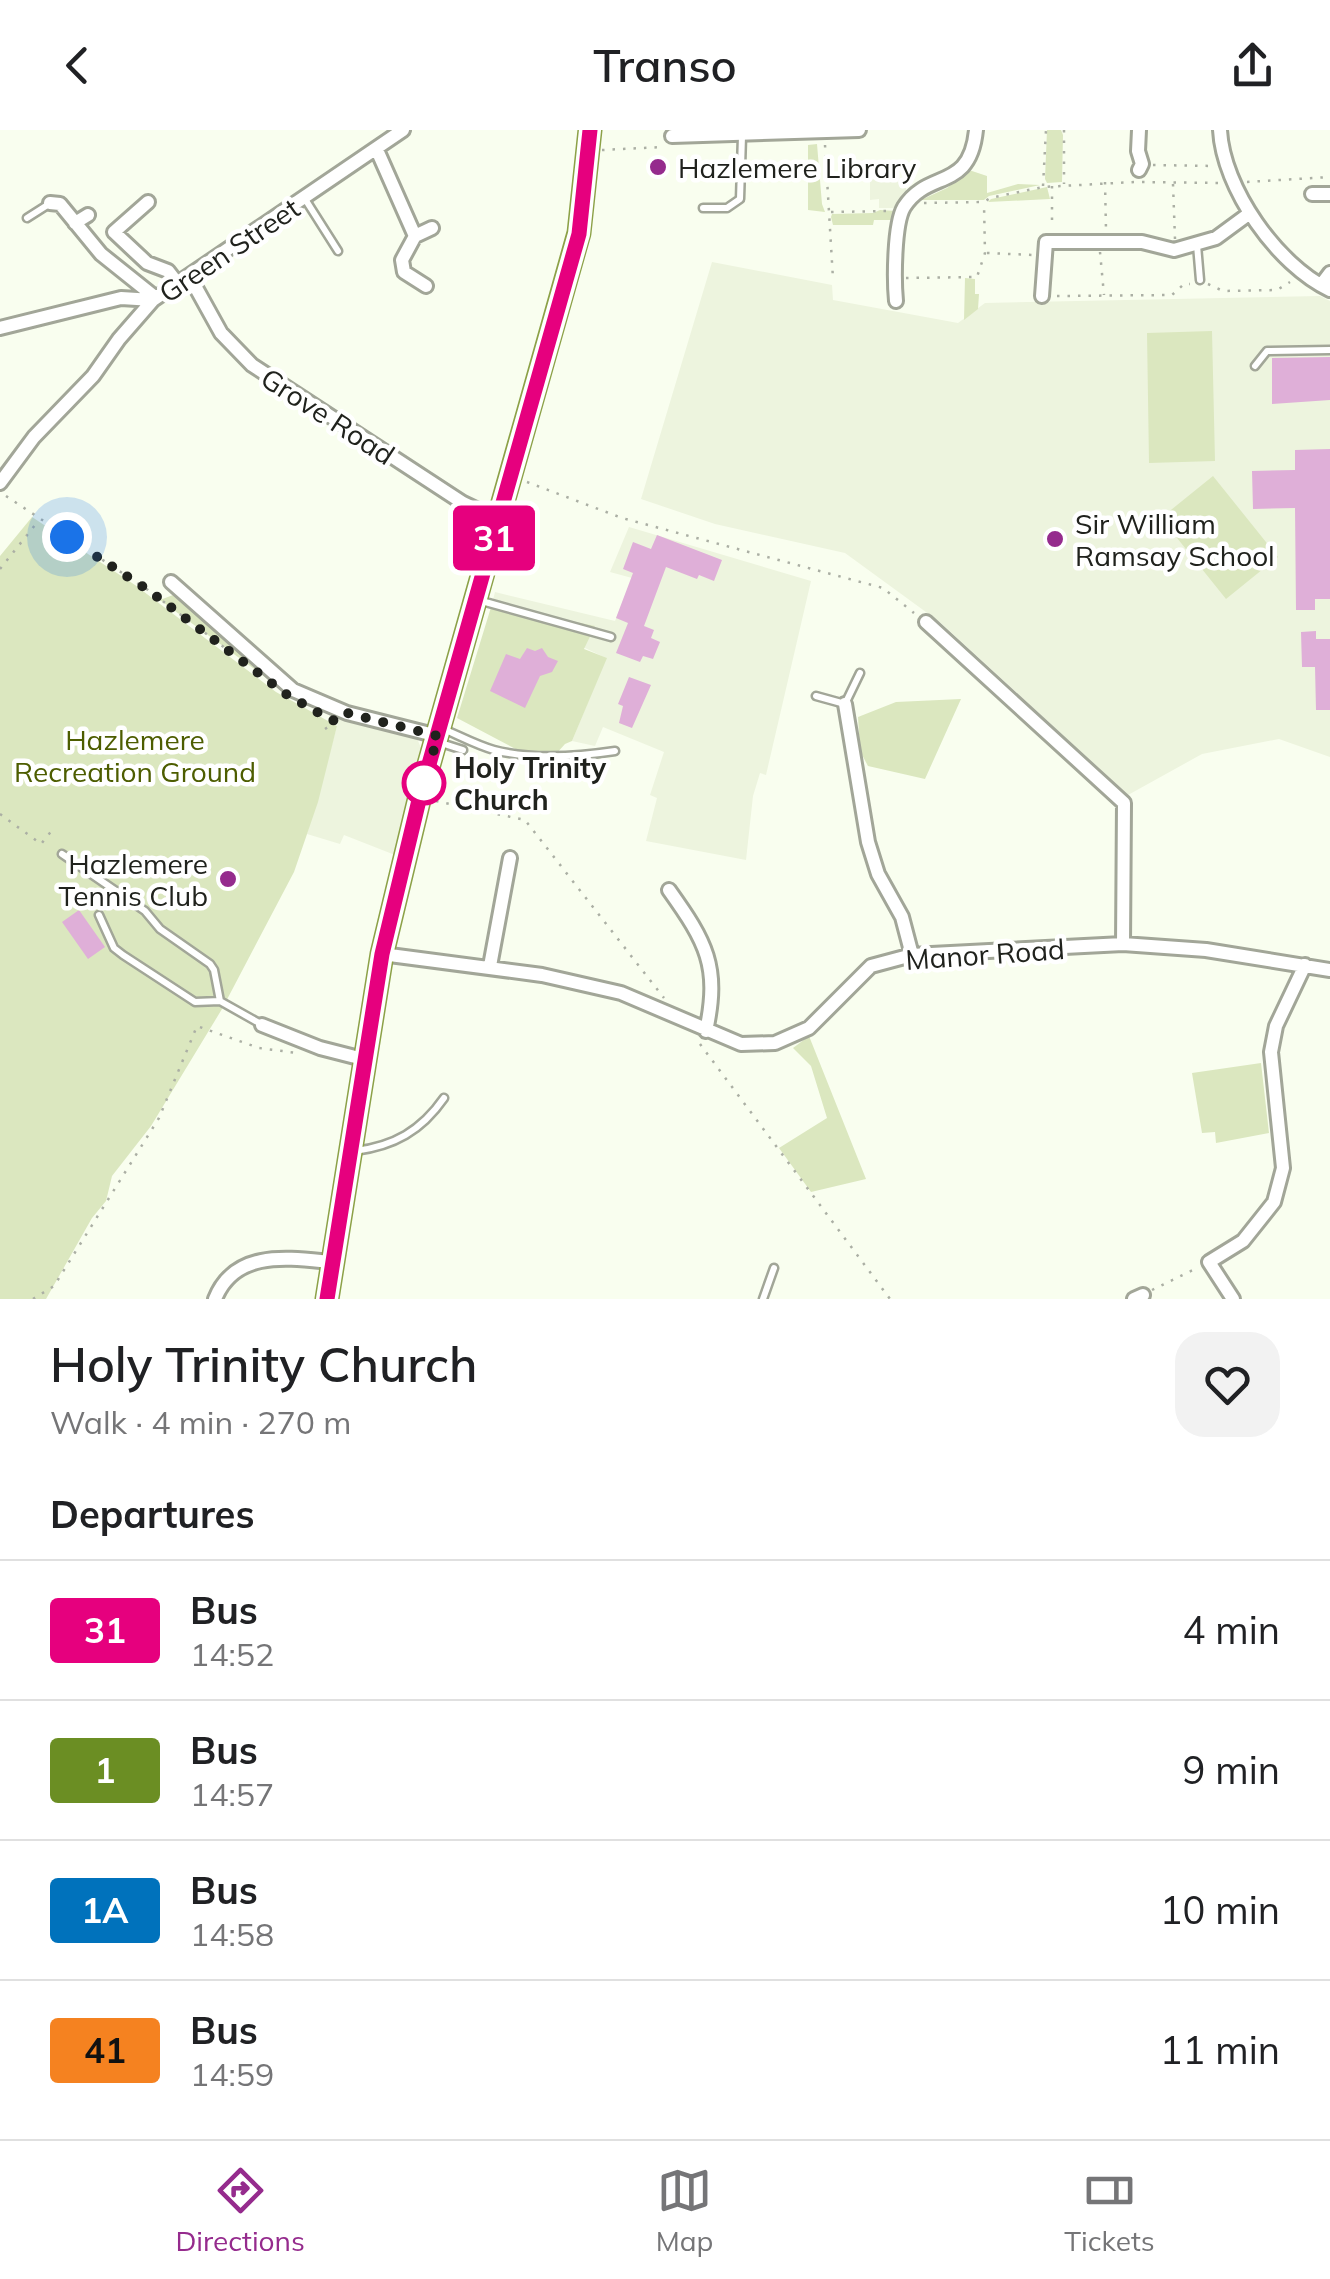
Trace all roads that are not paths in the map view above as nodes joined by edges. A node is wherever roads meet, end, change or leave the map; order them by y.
1 (402, 130) edge
2 (858, 130) edge
3 (976, 130) edge
4 (1139, 130) edge
5 (1220, 130) edge
6 (814, 132) edge
7 (742, 134) junction
8 (672, 136) road end
9 (589, 140) edge
10 (377, 150) junction
11 (1140, 167) road end
12 (1312, 194) dead end
13 (1330, 194) edge
14 (305, 199) junction
15 (148, 202) dead end
16 (50, 203) joint
17 (704, 208) dead end
18 (1250, 213) junction
19 (88, 214) dead end
20 (27, 218) dead end
21 (75, 223) junction
22 (432, 228) dead end
23 (415, 236) junction
24 (1198, 245) junction
25 (338, 251) dead end
26 (1330, 273) edge
27 (184, 280) junction
28 (1200, 280) dead end
29 (426, 286) dead end
30 (1325, 287) edge
31 (1042, 296) road end
32 (155, 299) junction
33 (896, 301) dead end
34 (0, 328) edge
35 (1330, 350) edge
36 (1255, 366) dead end
37 (0, 483) edge
38 (499, 520) junction
39 (171, 582) dead end
40 (477, 600) junction
41 (926, 622) road end
42 (610, 637) dead end
43 (860, 674) dead end
44 (816, 696) dead end
45 (845, 704) junction
46 (438, 735) junction
47 (463, 750) dead end
48 (614, 751) dead end
49 (62, 854) dead end
50 (510, 858) dead end
51 (669, 890) dead end
52 (99, 915) dead end
53 (1123, 944) junction
54 (382, 954) junction
55 (912, 955) junction
56 (1304, 965) junction
57 (490, 966) junction
58 (1330, 970) edge
59 (220, 1001) junction
60 (262, 1025) joint
61 (706, 1030) junction
62 (363, 1059) junction
63 (444, 1098) dead end
64 (348, 1152) junction
65 (332, 1262) junction
66 (774, 1268) dead end
67 (214, 1299) edge
68 (327, 1299) edge
69 (762, 1299) edge
70 (1233, 1299) edge

1 - 10 street, Green Street
2 - 6 street
3 - 33 street
4 - 11 street
5 - 18 street
6 - 7 street
7 - 8 street
7 - 17 lane
9 - 38 main road
10 - 14 street, Green Street
10 - 23 street
12 - 13 street
14 - 25 lane
14 - 27 street, Green Street
15 - 27 street
16 - 20 lane
16 - 21 street
18 - 24 street
18 - 30 street
19 - 21 street
21 - 32 street
22 - 23 street
23 - 29 street
24 - 28 lane
24 - 31 street
26 - 30 street
27 - 32 street, Green Street
27 - 38 street, Grove Road
32 - 34 street
32 - 37 street, Green Street
35 - 36 lane
38 - 40 main road
39 - 46 street
40 - 42 lane
40 - 46 main road
41 - 53 street
43 - 45 lane
44 - 45 lane
45 - 55 street
46 - 47 lane
46 - 48 lane
46 - 54 main road
49 - 59 lane
50 - 57 street
51 - 61 street
52 - 59 lane
53 - 55 street, Manor Road
53 - 56 street, Manor Road
54 - 57 street, Manor Road
54 - 62 main road
55 - 61 street, Manor Road
56 - 58 street, Manor Road
56 - 70 street
57 - 61 street, Manor Road
59 - 60 lane
60 - 62 street
62 - 64 main road
63 - 64 lane
64 - 65 main road
65 - 67 street
65 - 68 main road
66 - 69 lane

